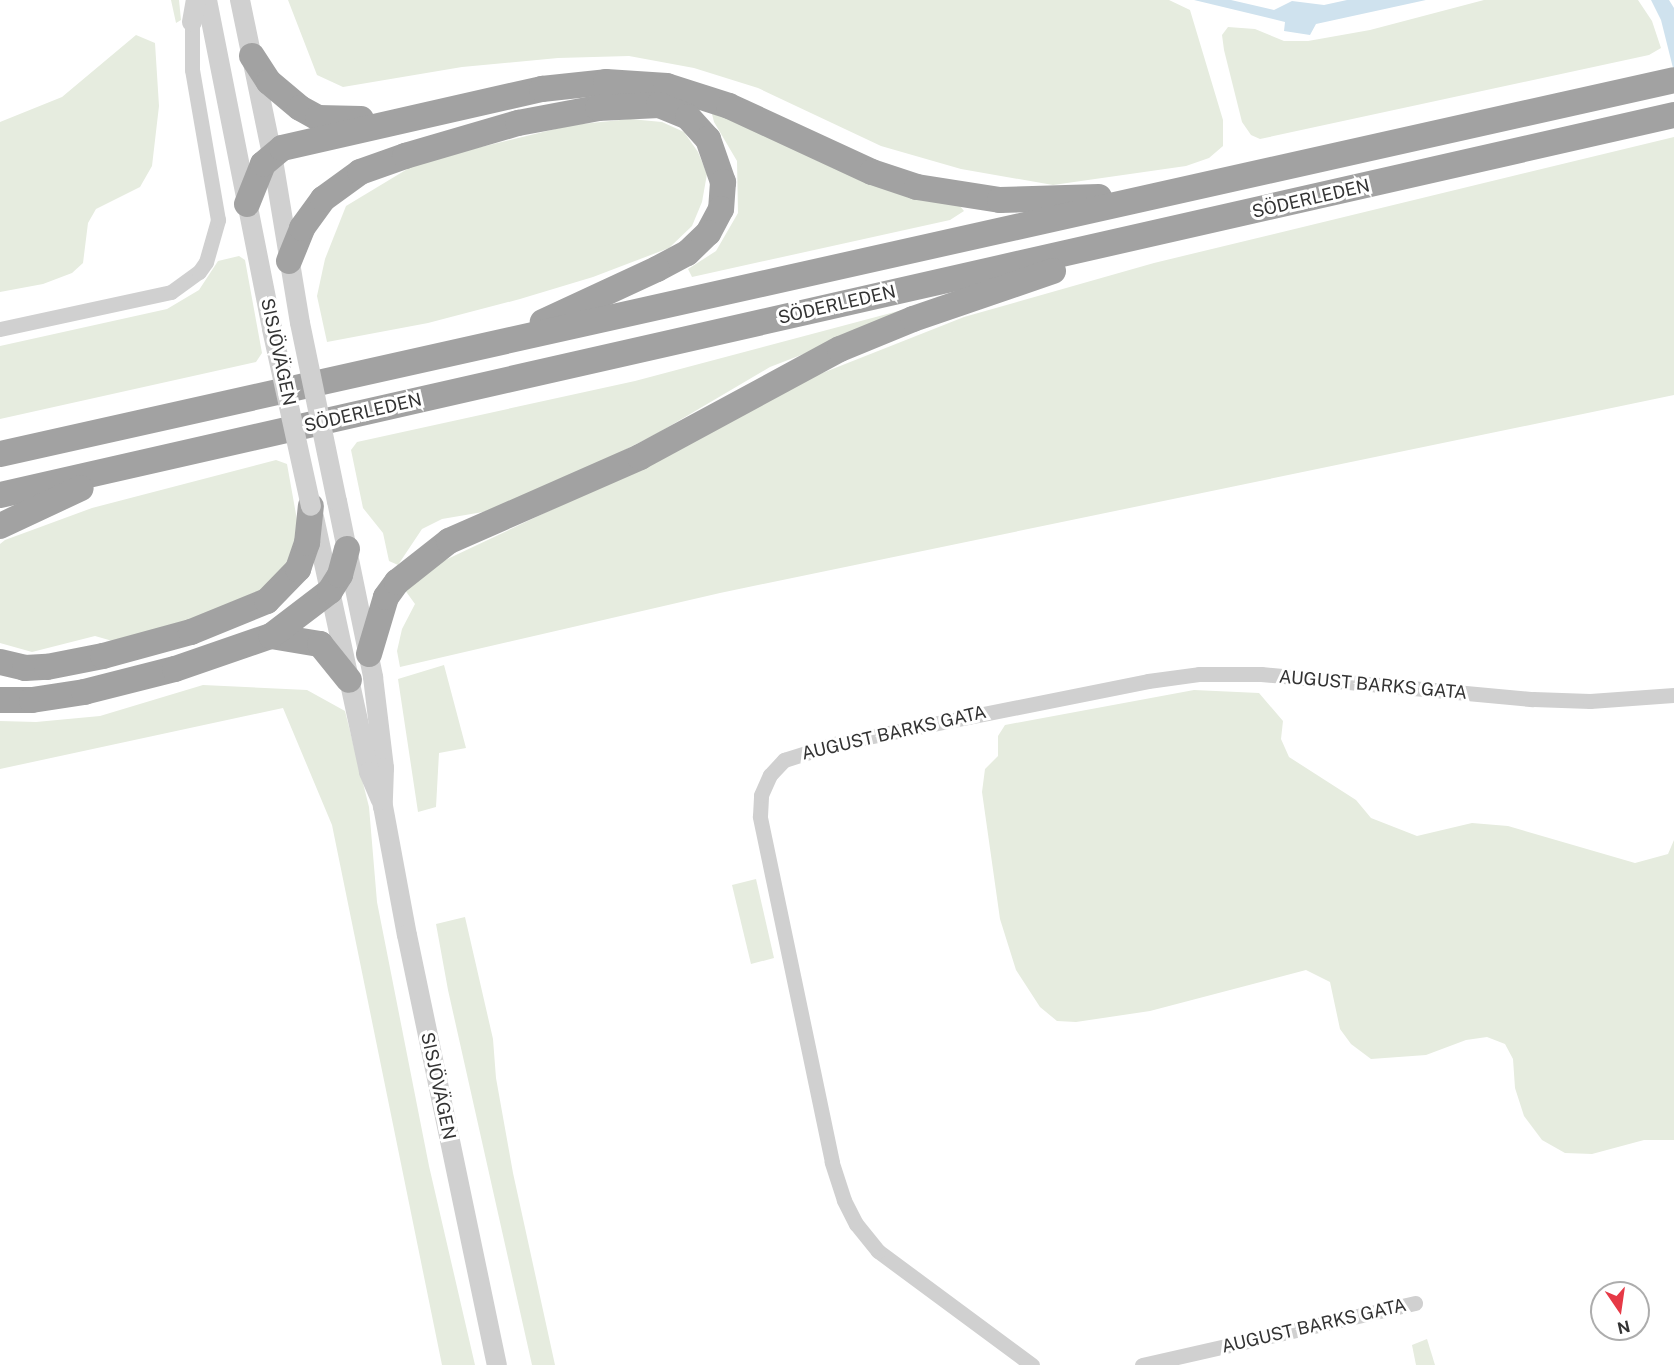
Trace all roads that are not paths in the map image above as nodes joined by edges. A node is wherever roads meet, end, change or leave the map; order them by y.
1 (196, 0) edge
2 (207, 0) edge
3 (240, 0) edge
4 (192, 22) joint
5 (252, 56) junction
6 (1669, 81) edge
7 (1673, 115) edge
8 (418, 116) junction
9 (272, 154) junction
10 (1178, 192) junction
11 (247, 204) junction
12 (1179, 229) junction
13 (289, 261) junction
14 (0, 329) edge
15 (499, 342) junction
16 (0, 454) edge
17 (126, 467) junction
18 (0, 495) edge
19 (311, 506) junction
20 (0, 526) edge
21 (347, 549) junction
22 (330, 591) junction
23 (271, 636) junction
24 (369, 654) junction
25 (0, 662) edge
26 (349, 680) junction
27 (1674, 695) edge
28 (0, 700) edge
29 (383, 806) junction
30 (1415, 1303) dead end
31 (497, 1365) edge
32 (1032, 1365) edge
33 (1143, 1365) edge

1 - 4 street
2 - 11 street, SISJÖVÄGEN
3 - 5 street, SISJÖVÄGEN
4 - 14 street
5 - 8 highway
5 - 9 street, SISJÖVÄGEN
6 - 10 highway, SÖDERLEDEN
7 - 12 highway, SÖDERLEDEN
8 - 9 highway
8 - 10 highway
9 - 11 highway
9 - 13 street, SISJÖVÄGEN
10 - 15 highway, SÖDERLEDEN
11 - 19 street, SISJÖVÄGEN, bridge
12 - 17 highway, SÖDERLEDEN
12 - 24 highway
13 - 15 highway
13 - 21 street, SISJÖVÄGEN, bridge
15 - 16 highway, SÖDERLEDEN
17 - 18 highway, SÖDERLEDEN
17 - 20 highway
19 - 22 street, SISJÖVÄGEN
19 - 25 highway
21 - 22 highway
21 - 24 street, SISJÖVÄGEN
22 - 23 highway
22 - 26 street, SISJÖVÄGEN
23 - 26 highway
23 - 28 highway
24 - 29 street, SISJÖVÄGEN
26 - 29 street, SISJÖVÄGEN
27 - 32 street, AUGUST BARKS GATA
29 - 31 street, SISJÖVÄGEN
30 - 33 street, AUGUST BARKS GATA

